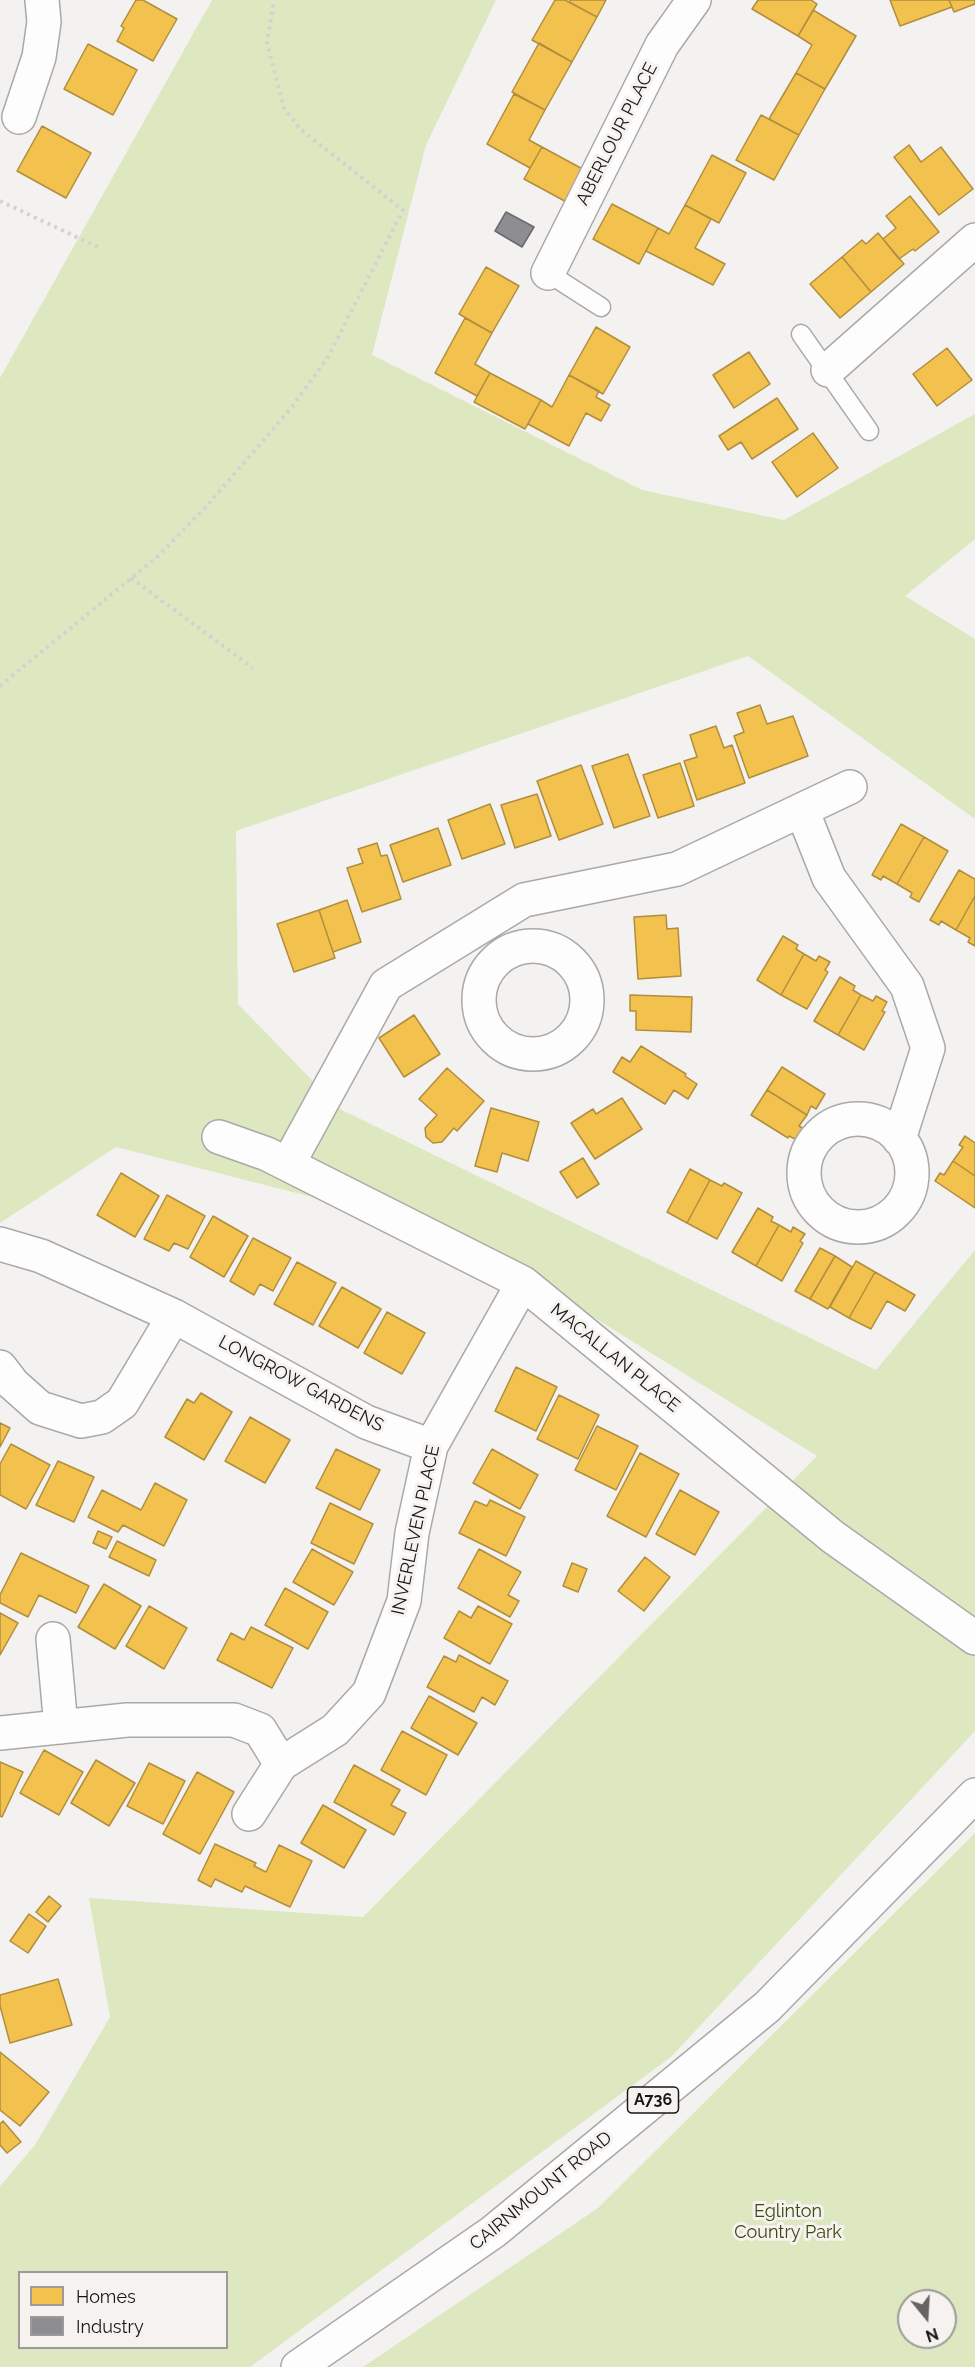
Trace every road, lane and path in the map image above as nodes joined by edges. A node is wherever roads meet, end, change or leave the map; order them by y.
1 (42, 0) edge
2 (274, 0) edge
3 (694, 0) edge
4 (19, 117) dead end
5 (0, 201) edge
6 (975, 240) edge
7 (100, 248) dead end
8 (548, 273) joint
9 (601, 307) dead end
10 (801, 334) dead end
11 (828, 370) junction
12 (869, 431) dead end
13 (131, 578) junction
14 (253, 668) dead end
15 (0, 686) edge
16 (850, 787) dead end
17 (802, 810) junction
18 (524, 900) junction
19 (532, 945) dead end
20 (219, 1137) dead end
21 (899, 1139) dead end
22 (288, 1164) junction
23 (0, 1244) edge
24 (523, 1283) junction
25 (174, 1316) junction
26 (0, 1367) edge
27 (431, 1446) junction
28 (975, 1638) edge
29 (53, 1639) dead end
30 (61, 1727) junction
31 (0, 1733) edge
32 (281, 1764) junction
33 (975, 1795) edge
34 (249, 1814) dead end
35 (298, 2367) edge

1 - 4 street
2 - 13 path
3 - 8 street, ABERLOUR PLACE
5 - 7 path
6 - 11 street
8 - 9 lane
10 - 11 lane
11 - 12 lane
13 - 14 path
13 - 15 path
16 - 17 street
17 - 18 street
17 - 21 street
18 - 19 street
18 - 22 street
20 - 22 street, MACALLAN PLACE
22 - 24 street, MACALLAN PLACE
23 - 25 street, LONGROW GARDENS
24 - 27 street, INVERLEVEN PLACE
24 - 28 street, MACALLAN PLACE
25 - 26 street
25 - 27 street, LONGROW GARDENS
27 - 32 street, INVERLEVEN PLACE
29 - 30 street
30 - 31 street
30 - 32 street
32 - 34 street, INVERLEVEN PLACE
33 - 35 street, CAIRNMOUNT ROAD / A736

